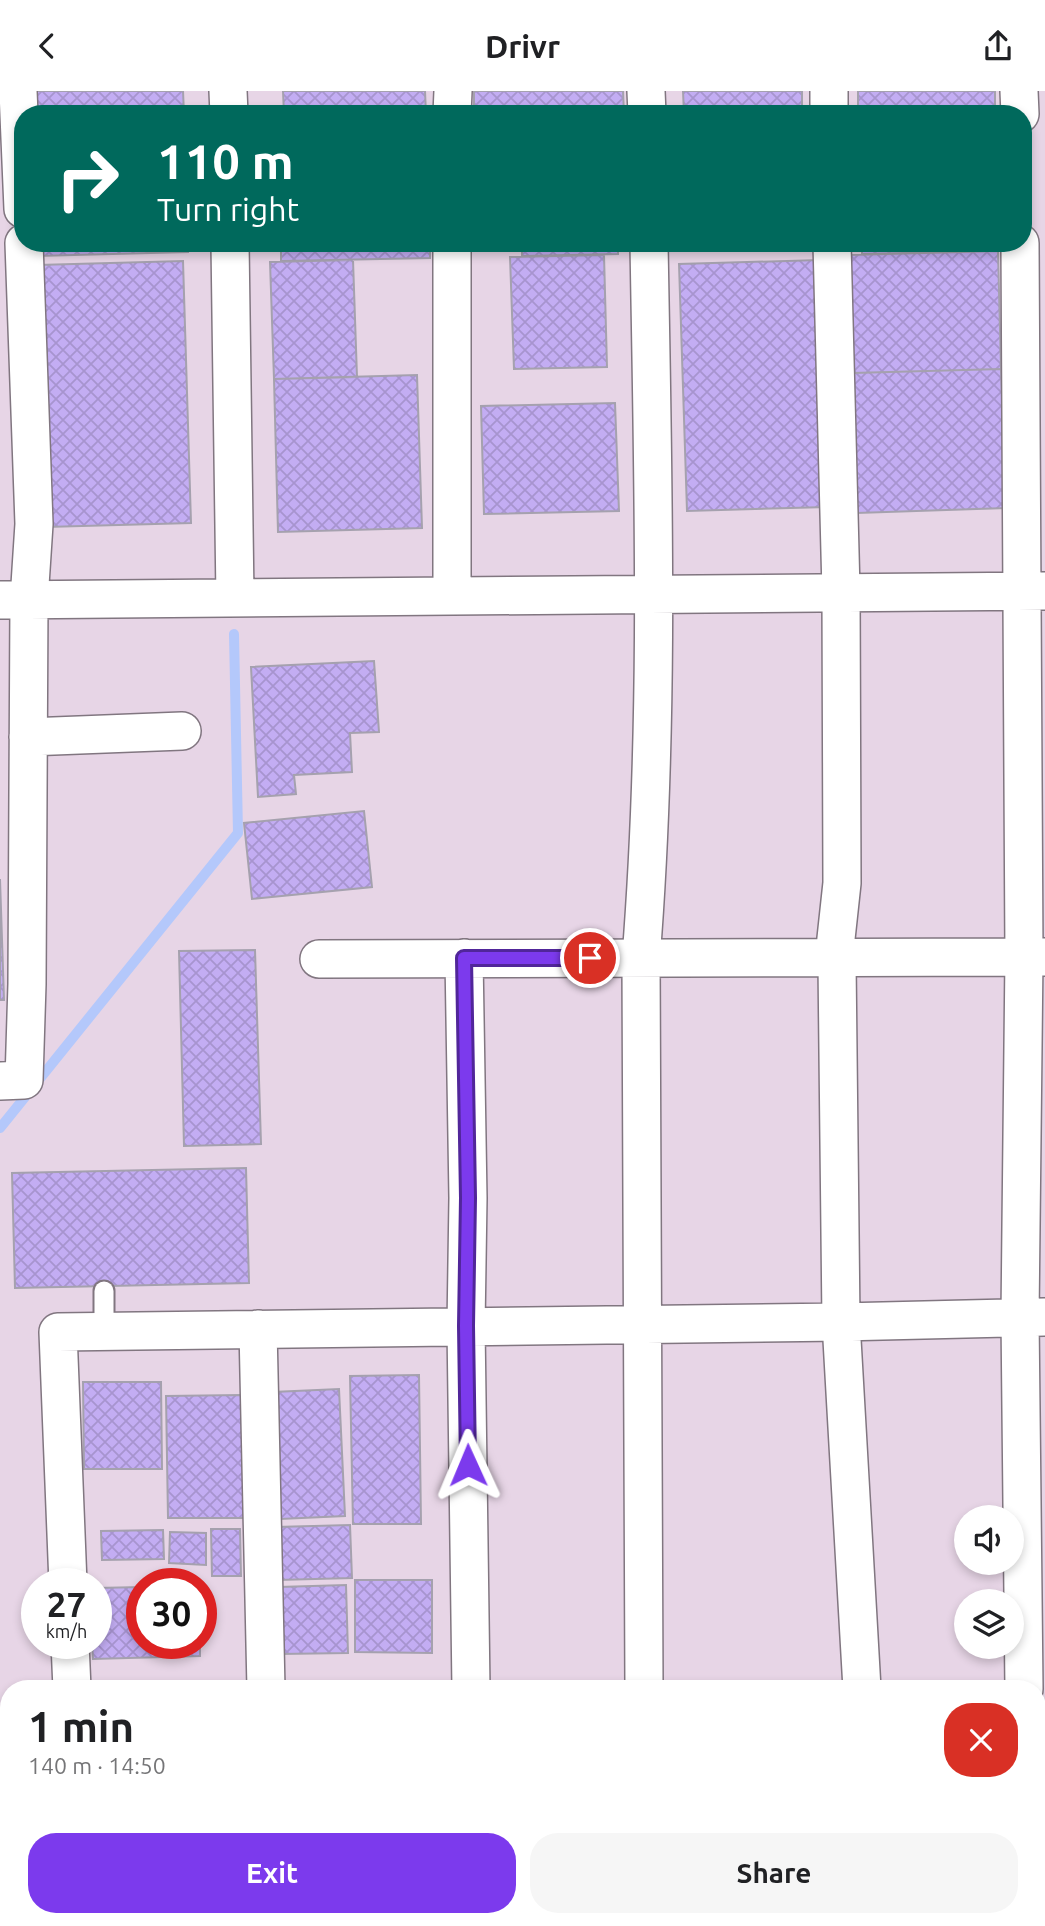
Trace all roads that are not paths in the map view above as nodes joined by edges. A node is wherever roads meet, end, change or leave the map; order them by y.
1 (24, 252) edge
2 (230, 252) edge
3 (452, 252) edge
4 (649, 252) edge
5 (832, 252) edge
6 (1020, 252) edge
7 (841, 591) junction
8 (1034, 591) edge
9 (654, 594) junction
10 (452, 595) junction
11 (235, 597) junction
12 (14, 600) edge
13 (182, 731) dead end
14 (28, 737) junction
15 (834, 957) junction
16 (1034, 957) edge
17 (464, 958) junction
18 (640, 958) junction
19 (319, 959) dead end
20 (0, 1081) edge
21 (104, 1291) dead end
22 (1032, 1317) edge
23 (841, 1322) junction
24 (643, 1323) junction
25 (466, 1326) junction
26 (258, 1329) junction
27 (104, 1332) junction
28 (67, 1568) edge
29 (71, 1659) edge
30 (72, 1680) edge
31 (266, 1680) edge
32 (471, 1680) edge
33 (645, 1680) edge
34 (861, 1680) edge
35 (1024, 1680) edge

1 - 12 street
2 - 11 street
3 - 10 street
4 - 9 street
5 - 7 street
6 - 8 street
7 - 8 street
7 - 9 street
7 - 15 street
8 - 16 street
9 - 10 street
9 - 18 street
10 - 11 street
11 - 12 street
12 - 14 street
13 - 14 street
14 - 20 street
15 - 16 street
15 - 18 street
15 - 23 street
16 - 22 street
17 - 18 street
17 - 19 street
17 - 25 street
18 - 24 street
21 - 27 lane
22 - 23 street
22 - 35 street
23 - 24 street
23 - 34 street
24 - 25 street
24 - 33 street
25 - 26 street
25 - 32 street
26 - 27 street
26 - 31 street
27 - 28 street
29 - 30 street

